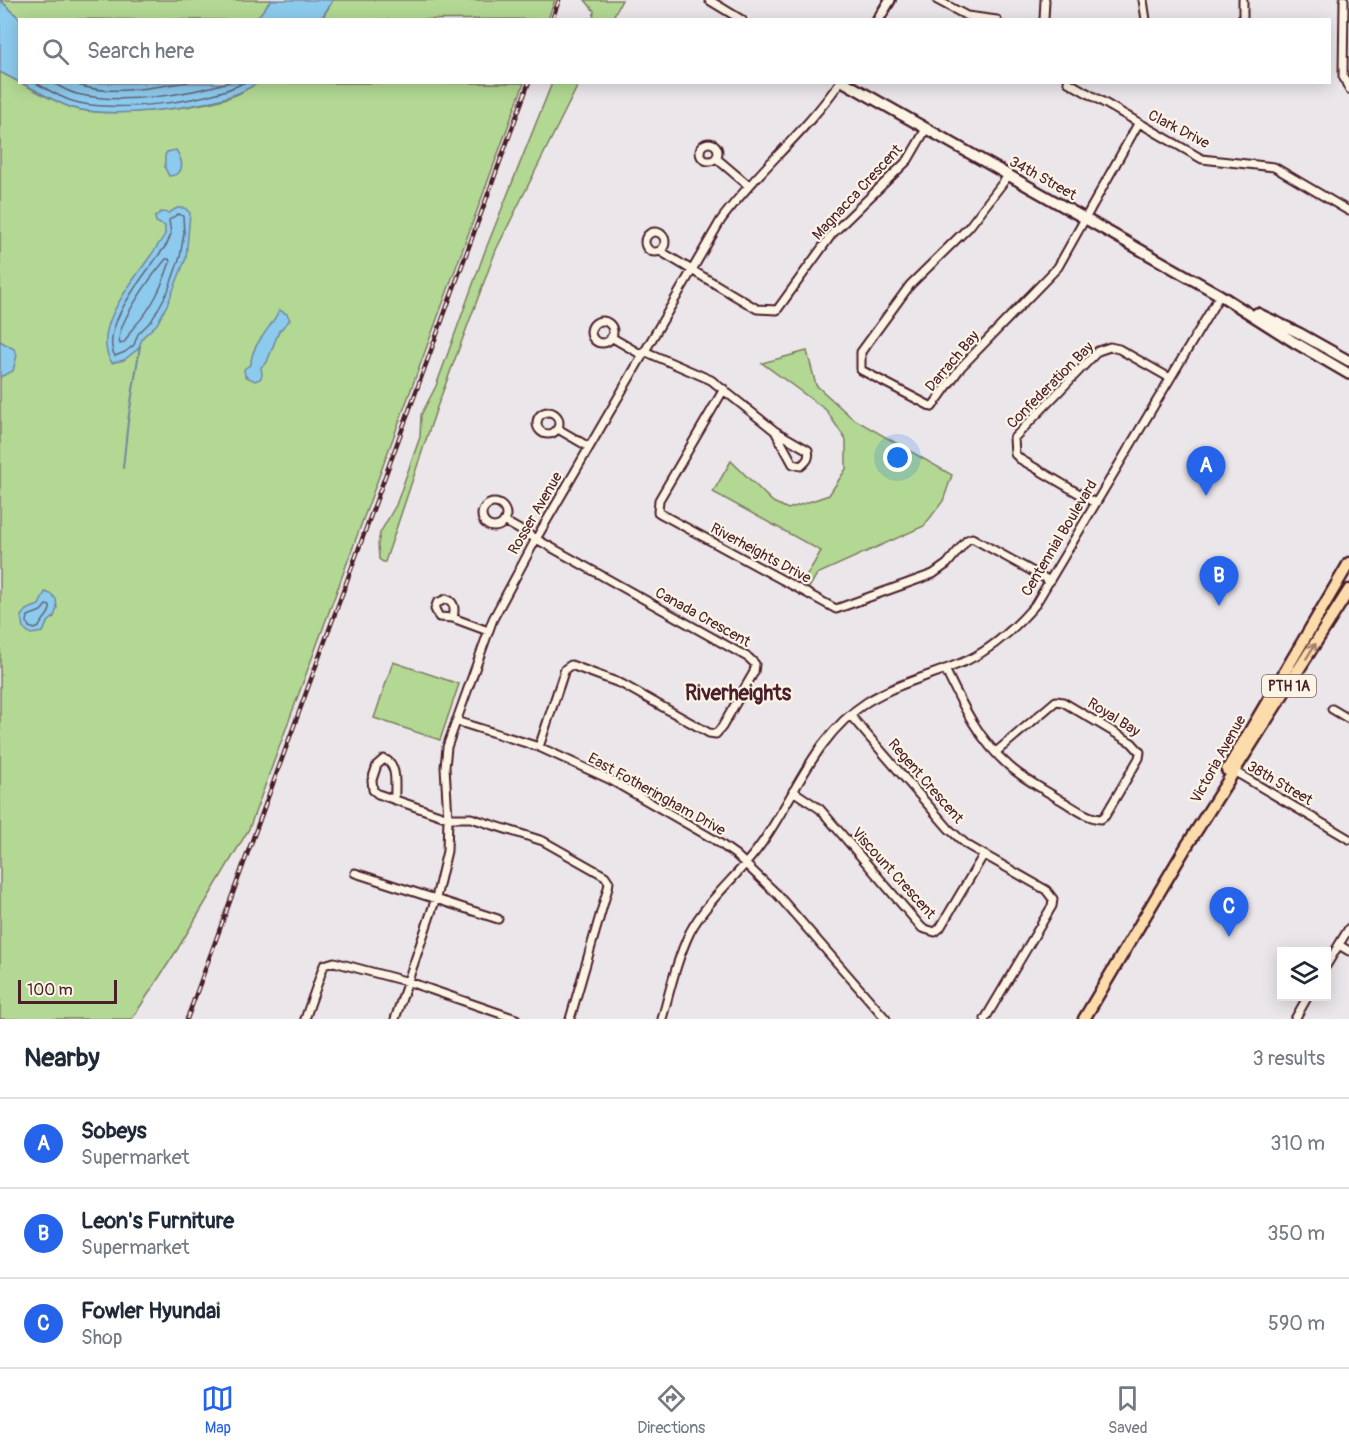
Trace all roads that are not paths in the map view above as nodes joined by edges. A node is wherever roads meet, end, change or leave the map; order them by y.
1 (710, 0) edge
2 (890, 0) edge
3 (937, 0) edge
4 (1046, 0) edge
5 (1143, 0) edge
6 (1243, 0) edge
7 (1344, 0) edge
8 (739, 18) edge
9 (879, 18) edge
10 (982, 18) edge
11 (1044, 18) edge
12 (1146, 18) edge
13 (1242, 18) edge
14 (839, 84) edge
15 (847, 84) edge
16 (1071, 84) edge
17 (1349, 89) edge
18 (1138, 123) junction
19 (926, 129) junction
20 (716, 158) dead end
21 (1008, 176) junction
22 (749, 186) junction
23 (1349, 211) edge
24 (1085, 219) junction
25 (660, 251) dead end
26 (692, 270) junction
27 (1224, 297) junction
28 (611, 338) dead end
29 (1312, 340) junction
30 (1307, 350) junction
31 (643, 353) junction
32 (1349, 361) edge
33 (1349, 374) edge
34 (1170, 378) junction
35 (724, 389) junction
36 (558, 429) dead end
37 (775, 431) junction
38 (590, 447) junction
39 (1095, 503) junction
40 (504, 521) dead end
41 (536, 539) junction
42 (1349, 563) edge
43 (1050, 581) junction
44 (1332, 592) junction
45 (1347, 597) edge
46 (453, 618) dead end
47 (488, 631) junction
48 (945, 669) junction
49 (1332, 709) dead end
50 (850, 715) junction
51 (1349, 719) edge
52 (456, 721) junction
53 (539, 747) junction
54 (996, 752) junction
55 (1231, 770) junction
56 (793, 791) junction
57 (395, 800) junction
58 (448, 818) junction
59 (1349, 838) edge
60 (984, 854) junction
61 (746, 864) junction
62 (354, 873) dead end
63 (436, 898) junction
64 (498, 919) dead end
65 (1349, 927) edge
66 (1338, 945) junction
67 (1349, 951) edge
68 (1331, 957) edge
69 (409, 982) junction
70 (1305, 1001) edge
71 (306, 1019) edge
72 (395, 1019) edge
73 (516, 1019) edge
74 (570, 1019) edge
75 (662, 1019) edge
76 (886, 1019) edge
77 (985, 1019) edge
78 (1084, 1019) edge
79 (1295, 1019) edge

1 - 8 street
2 - 9 street
3 - 10 street
4 - 11 street
5 - 12 street
6 - 13 street
7 - 17 street
14 - 22 street, Rosser Avenue
15 - 19 street, 34th Street
16 - 18 street, Clark Drive
18 - 23 street, Clark Drive
18 - 24 street
19 - 21 street, 34th Street
19 - 26 street, Magnacca Crescent
20 - 22 street
21 - 24 street, 34th Street
21 - 24 street, Darrach Bay
22 - 26 street, Rosser Avenue
24 - 27 street, 34th Street
25 - 26 street
26 - 31 street, Rosser Avenue
27 - 29 street, 34th Street
27 - 30 street, 34th Street
27 - 34 street, Centennial Boulevard
28 - 31 street
29 - 30 street
29 - 32 street, 34th Street
30 - 33 street, 34th Street
31 - 35 street
31 - 38 street, Rosser Avenue
34 - 39 street, Centennial Boulevard
34 - 39 street, Confederation Bay
35 - 37 street
35 - 43 street, Riverheights Drive
36 - 38 street
37 - 37 street
38 - 41 street, Rosser Avenue
39 - 43 street, Centennial Boulevard
40 - 41 street
41 - 47 street, Rosser Avenue
41 - 53 street, Canada Crescent
42 - 44 main road, Victoria Avenue / PTH 1A
43 - 48 street, Centennial Boulevard
44 - 45 street
44 - 55 main road, Victoria Avenue / PTH 1A
55 -> 45 main road, Victoria Avenue / PTH 1A
46 - 47 street
47 - 52 street, Rosser Avenue
48 - 50 street, Centennial Boulevard
48 - 54 street, Royal Bay
49 - 51 street
50 - 56 street, Centennial Boulevard
50 - 60 street, Regent Crescent
52 - 53 street, East Fotheringham Drive
52 - 58 street, Rosser Avenue
53 - 61 street, East Fotheringham Drive
54 - 54 street, Royal Bay
55 - 59 street, 38th Street
55 - 78 main road, Victoria Avenue / PTH 1A
56 - 60 street, Viscount Crescent
56 - 61 street, Centennial Boulevard
57 - 57 street
57 - 58 street
58 - 63 street, Rosser Avenue
58 - 74 street
60 - 77 street, Regent Crescent
61 - 75 street, Centennial Boulevard
61 - 76 street, East Fotheringham Drive
62 - 63 street
63 - 64 street
63 - 69 street, Rosser Avenue
65 - 66 street
66 - 67 street
66 - 68 street
69 - 71 street
69 - 72 street, Rosser Avenue
69 - 73 street
70 - 79 street

